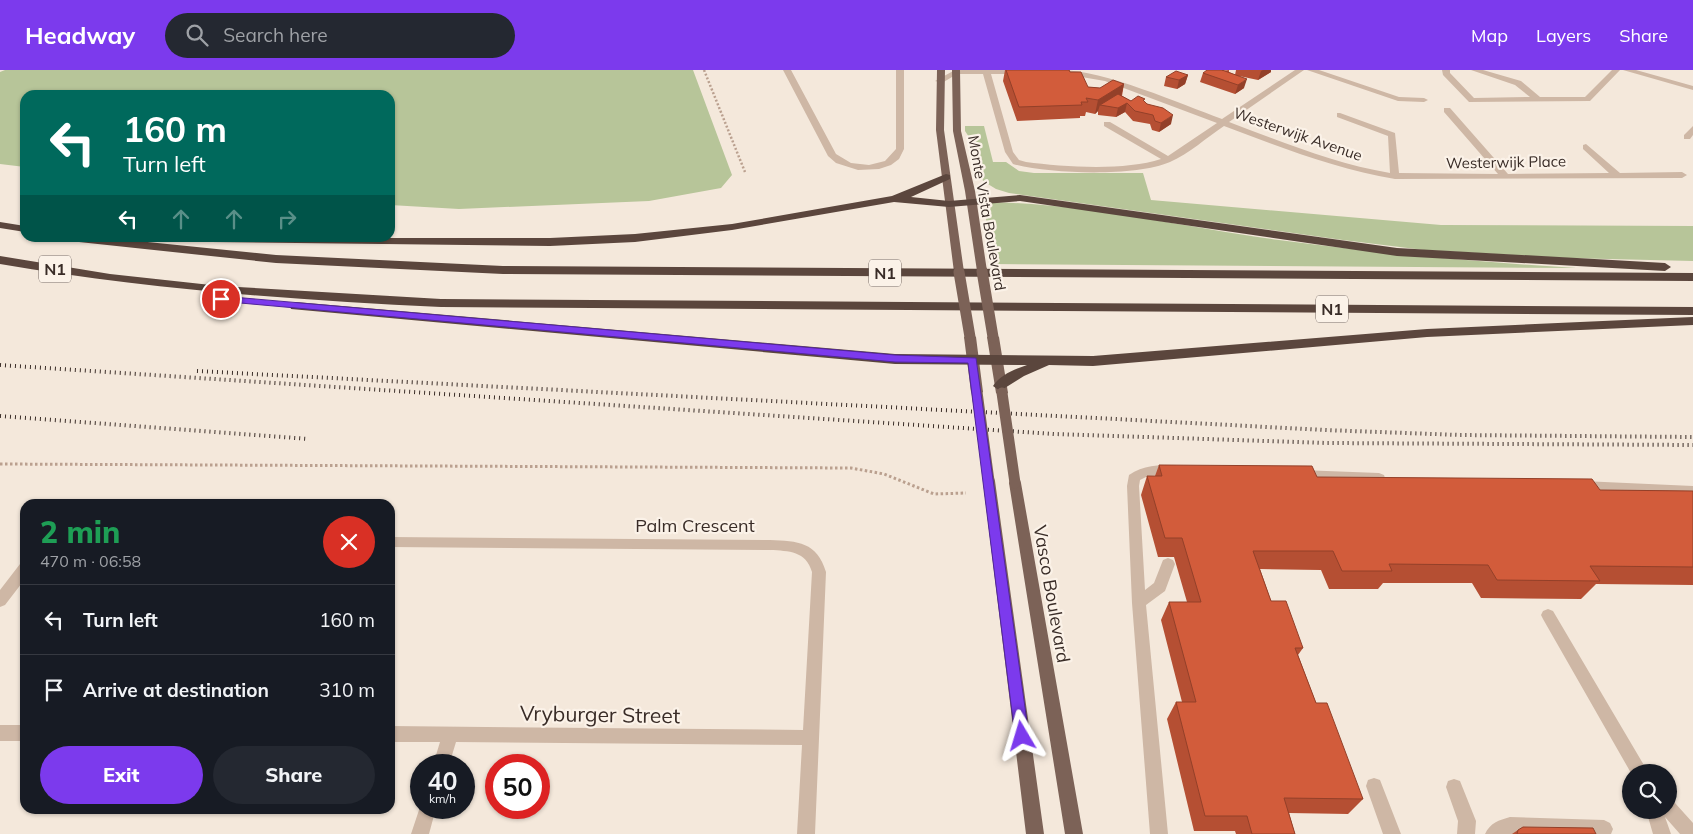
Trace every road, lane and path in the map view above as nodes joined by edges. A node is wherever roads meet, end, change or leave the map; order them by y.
1 (704, 70) edge
2 (787, 70) edge
3 (900, 70) edge
4 (941, 70) edge
5 (1114, 70) edge
6 (1300, 70) edge
7 (1311, 70) edge
8 (1446, 70) edge
9 (1475, 70) edge
10 (1616, 70) edge
11 (1627, 70) edge
12 (956, 71) edge
13 (986, 71) edge
14 (1027, 72) edge
15 (1053, 72) edge
16 (1102, 77) junction
17 (939, 81) junction
18 (1693, 88) edge
19 (1424, 100) dead end
20 (1539, 100) junction
21 (1447, 110) dead end
22 (1340, 115) dead end
23 (1223, 123) junction
24 (1107, 124) dead end
25 (1693, 128) edge
26 (1687, 137) dead end
27 (1586, 146) dead end
28 (1168, 160) junction
29 (745, 172) dead end
30 (1504, 175) junction
31 (1617, 175) junction
32 (1682, 175) dead end
33 (1395, 176) junction
34 (946, 177) junction
35 (894, 199) junction
36 (972, 203) junction
37 (949, 204) junction
38 (0, 217) edge
39 (20, 219) edge
40 (0, 225) edge
41 (20, 228) edge
42 (395, 241) edge
43 (115, 242) edge
44 (0, 260) edge
45 (1693, 268) edge
46 (1693, 277) edge
47 (111, 278) junction
48 (1693, 311) edge
49 (1693, 321) edge
50 (997, 359) junction
51 (972, 360) junction
52 (1052, 361) junction
53 (1001, 389) junction
54 (0, 464) edge
55 (1193, 471) edge
56 (1283, 474) edge
57 (1393, 479) edge
58 (1563, 486) edge
59 (1693, 491) edge
60 (966, 492) dead end
61 (395, 542) edge
62 (1168, 564) dead end
63 (20, 575) edge
64 (0, 602) edge
65 (1139, 603) junction
66 (1548, 615) dead end
67 (0, 733) edge
68 (20, 733) edge
69 (395, 734) edge
70 (450, 734) junction
71 (810, 738) junction
72 (444, 754) edge
73 (1635, 764) edge
74 (1374, 786) dead end
75 (1454, 787) dead end
76 (1677, 818) edge
77 (425, 819) edge
78 (1657, 819) edge
79 (1604, 829) dead end
80 (420, 834) edge
81 (806, 834) edge
82 (1035, 834) edge
83 (1074, 834) edge
84 (1159, 834) edge
85 (1392, 834) edge
86 (1466, 834) edge
87 (1494, 834) edge
88 (1662, 834) edge
89 (1691, 834) edge

1 - 29 path
2 - 3 street
4 - 17 main road, Monte Vista Boulevard
5 - 16 street
6 - 23 street
7 - 19 street
8 - 20 street
9 - 20 street
10 - 20 street
11 - 18 street
12 - 13 street
12 - 17 street
12 - 36 main road, Monte Vista Boulevard
13 - 14 street
13 - 28 street, Monte Vista Boulevard
15 - 16 street, Westerwijk Avenue
16 - 23 street, Westerwijk Avenue
17 - 34 main road, Monte Vista Boulevard
21 - 30 street
22 - 33 street
23 - 28 street
23 - 33 street, Westerwijk Avenue
24 - 28 street
25 - 26 street
27 - 31 street, Westerwijk Place
30 - 31 street, Westerwijk Place
30 - 33 street, Westerwijk Place
31 - 32 street, Westerwijk Place
34 - 35 highway
34 - 37 main road, Monte Vista Boulevard
35 - 37 highway
35 - 42 highway
36 - 37 highway
36 - 45 highway
36 - 50 main road, Monte Vista Boulevard, bridge
37 - 51 main road, Monte Vista Boulevard, bridge
38 - 39 highway
40 - 41 highway
43 - 46 highway, N1
44 - 47 highway, N1
47 - 48 highway, N1
47 - 51 highway
49 - 52 highway
50 - 51 highway
50 - 52 highway
50 - 53 main road, Vasco Boulevard
51 - 82 main road, bridge
52 - 53 highway
53 - 83 main road, Vasco Boulevard, bridge
54 - 60 path
55 - 65 street
56 - 57 street
58 - 59 street
61 - 71 street, Palm Crescent
62 - 65 street
63 - 64 street
65 - 84 street
66 - 73 street
67 - 68 street
69 - 70 street, Vryburger Street
70 - 71 street, Vryburger Street
70 - 72 street
71 - 81 street, Palm Crescent
74 - 85 street
75 - 86 street
76 - 89 street
77 - 80 street
78 - 88 street
79 - 87 street

